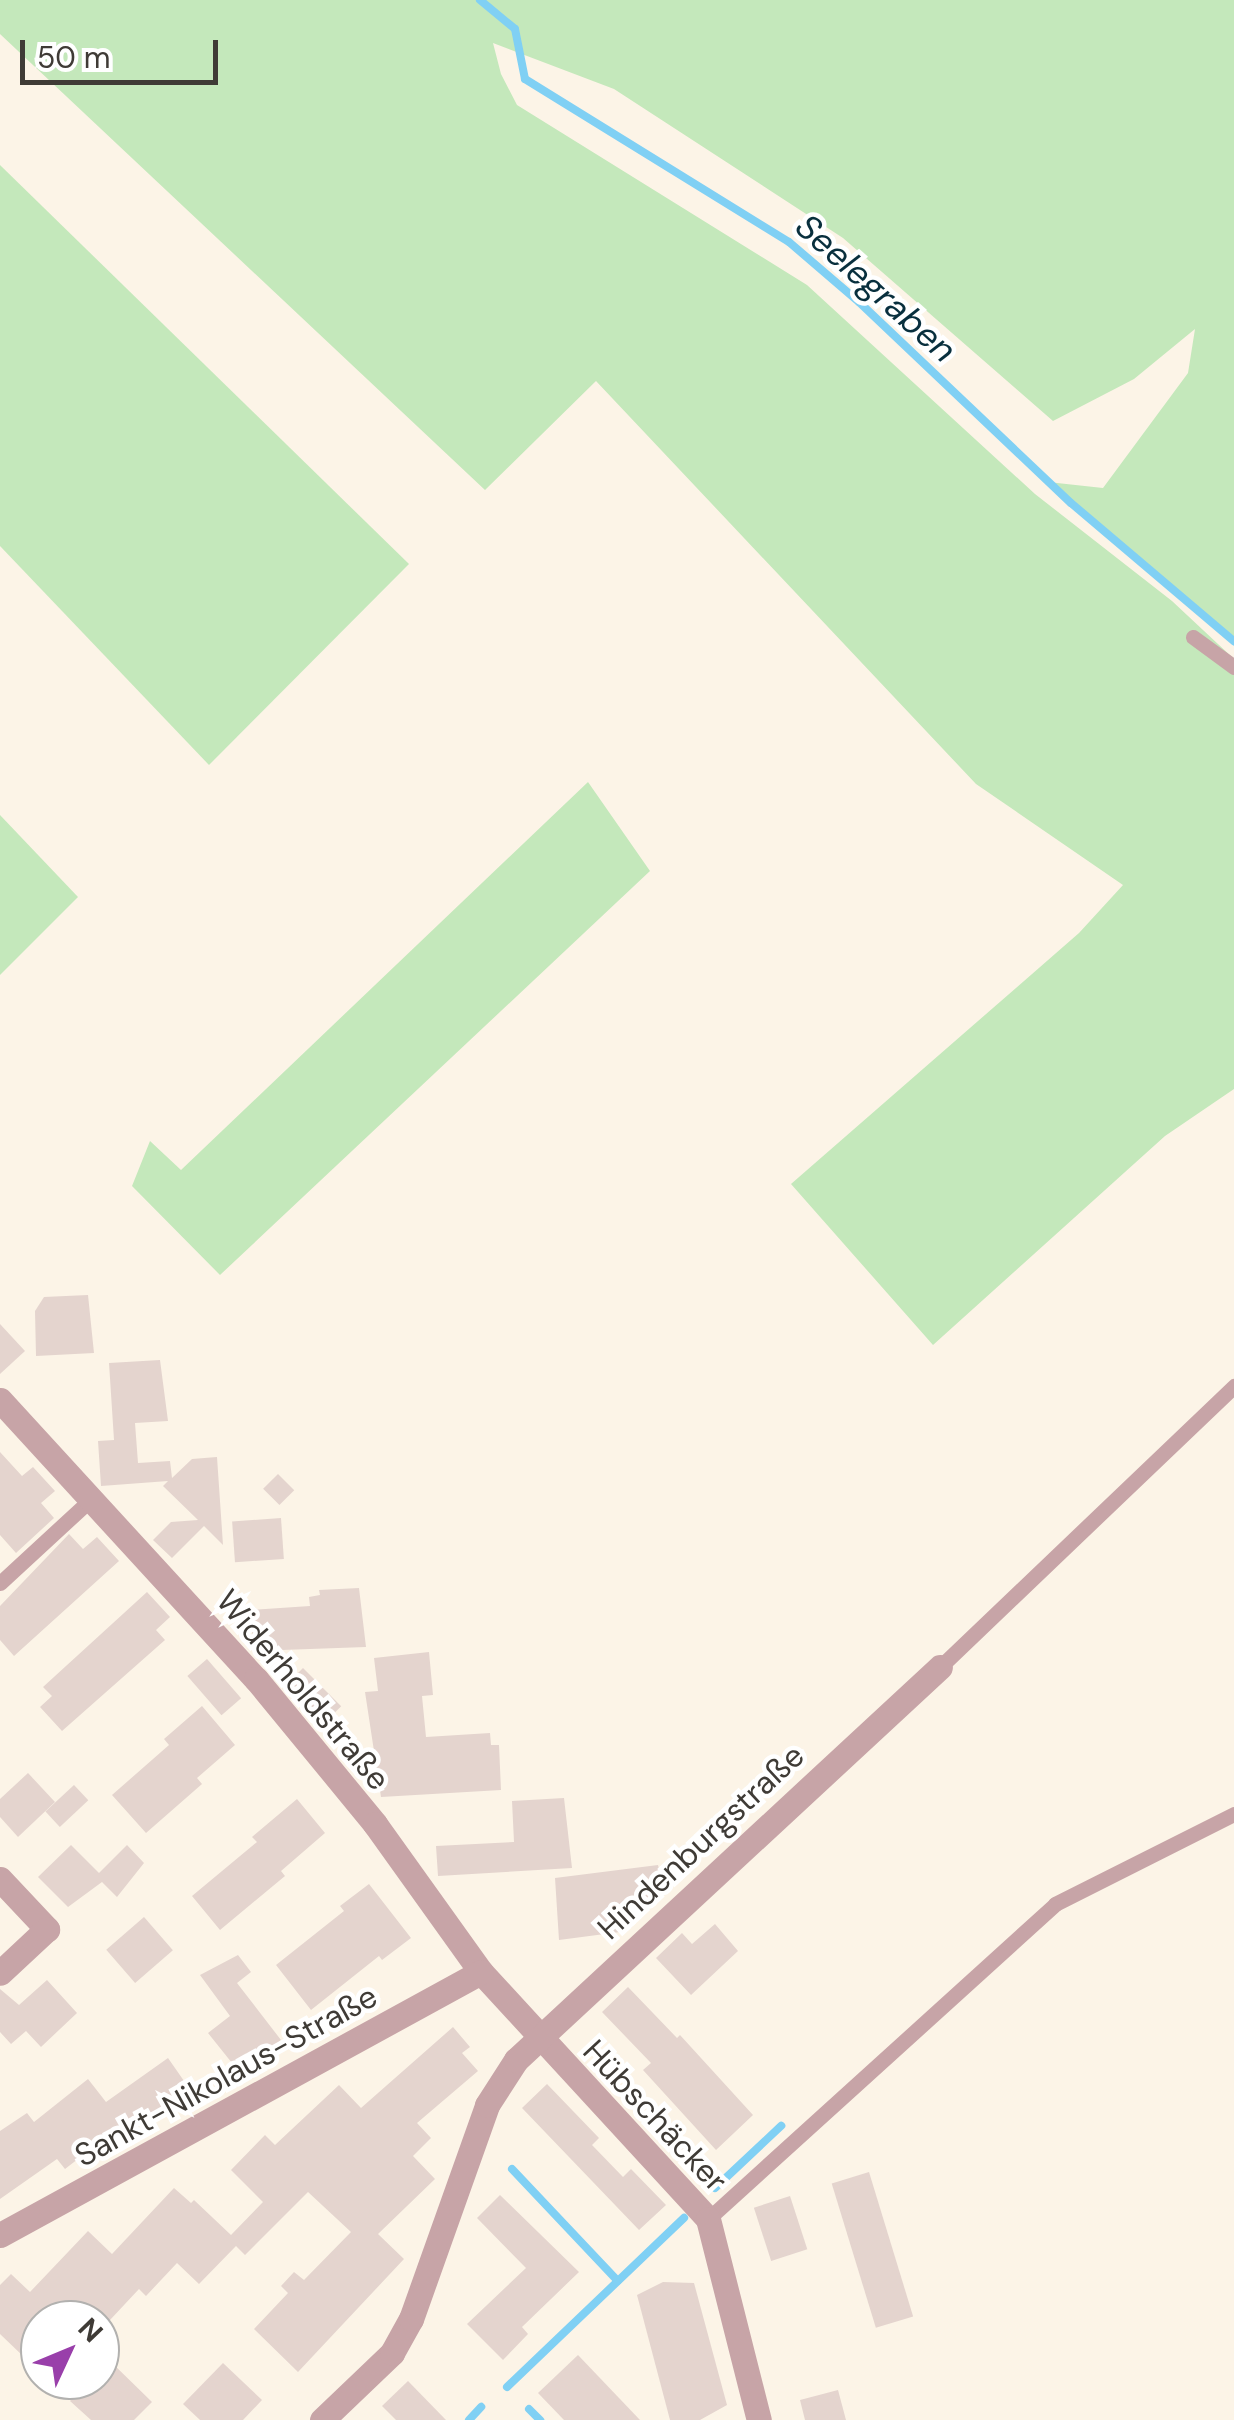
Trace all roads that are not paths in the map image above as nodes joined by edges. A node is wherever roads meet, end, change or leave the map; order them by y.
1 (1193, 637) dead end
2 (1234, 667) edge
3 (1234, 1386) edge
4 (0, 1400) edge
5 (91, 1499) junction
6 (0, 1583) edge
7 (940, 1667) joint
8 (1234, 1814) edge
9 (5, 1895) edge
10 (482, 1972) junction
11 (0, 1974) edge
12 (538, 2037) junction
13 (708, 2220) junction
14 (0, 2235) edge
15 (326, 2419) edge
16 (759, 2420) edge

1 - 2 lane
3 - 7 lane, Hindenburgstraße
4 - 5 street, Widerholdstraße
5 - 6 lane
5 - 10 street, Widerholdstraße
7 - 12 street, Hindenburgstraße
8 - 13 lane
9 - 11 street
10 - 12 street, Widerholdstraße
10 - 14 street, Sankt-Nikolaus-Straße
12 - 13 street, Hübschäcker
12 - 15 street, Hindenburgstraße
13 - 16 street, Hübschäcker

